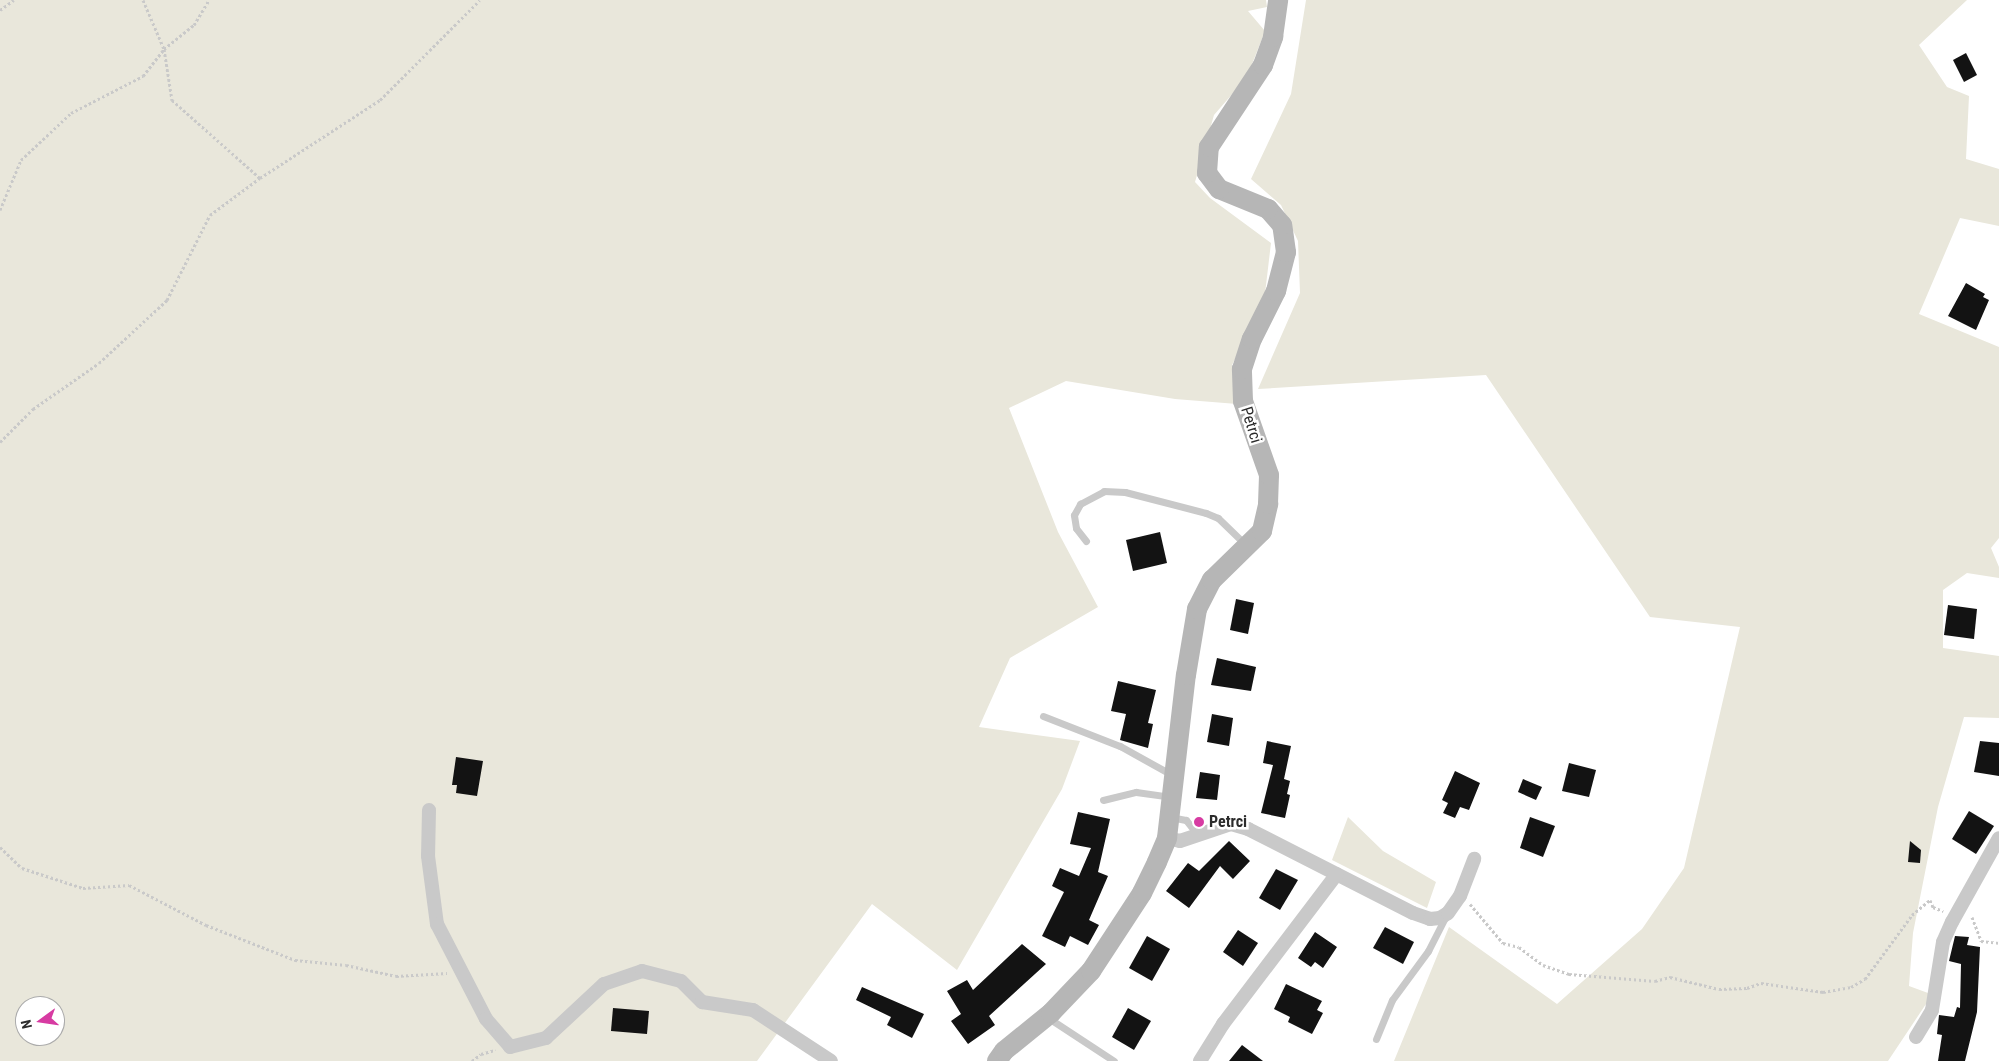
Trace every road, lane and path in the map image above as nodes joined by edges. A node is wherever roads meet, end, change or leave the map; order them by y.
1 (14, 0) edge
2 (143, 0) edge
3 (209, 0) edge
4 (480, 0) edge
5 (1278, 0) edge
6 (0, 10) edge
7 (164, 49) junction
8 (260, 178) junction
9 (0, 210) edge
10 (0, 442) edge
11 (1086, 541) dead end
12 (1247, 546) junction
13 (1044, 716) dead end
14 (1174, 776) junction
15 (1103, 800) dead end
16 (1171, 807) junction
17 (429, 810) dead end
18 (1197, 834) junction
19 (1168, 838) junction
20 (1999, 838) edge
21 (0, 848) edge
22 (1474, 859) dead end
23 (1337, 874) junction
24 (1965, 899) junction
25 (1472, 906) dead end
26 (1448, 912) junction
27 (1955, 916) junction
28 (1999, 943) edge
29 (461, 972) junction
30 (1046, 1017) junction
31 (1916, 1037) dead end
32 (1376, 1039) dead end
33 (510, 1047) junction
34 (472, 1061) edge
35 (831, 1061) edge
36 (997, 1061) edge
37 (1114, 1061) edge
38 (1200, 1061) edge

1 - 6 path
2 - 7 path
3 - 7 path
4 - 8 path
5 - 12 street, Petrci
7 - 8 path
7 - 9 path
8 - 10 path
11 - 12 lane
12 - 14 street, Petrci
13 - 14 lane
14 - 16 street, Petrci
15 - 16 lane
16 - 18 lane
16 - 19 street, Petrci
17 - 29 street
18 - 19 street
18 - 23 street
19 - 30 street, Petrci
20 - 24 street
21 - 29 path
22 - 26 street
23 - 26 street
23 - 38 street
24 - 27 street
24 - 28 path
25 - 27 path
26 - 32 lane
27 - 31 street
29 - 33 street
30 - 36 street, Petrci
30 - 37 lane
33 - 34 path
33 - 35 street

